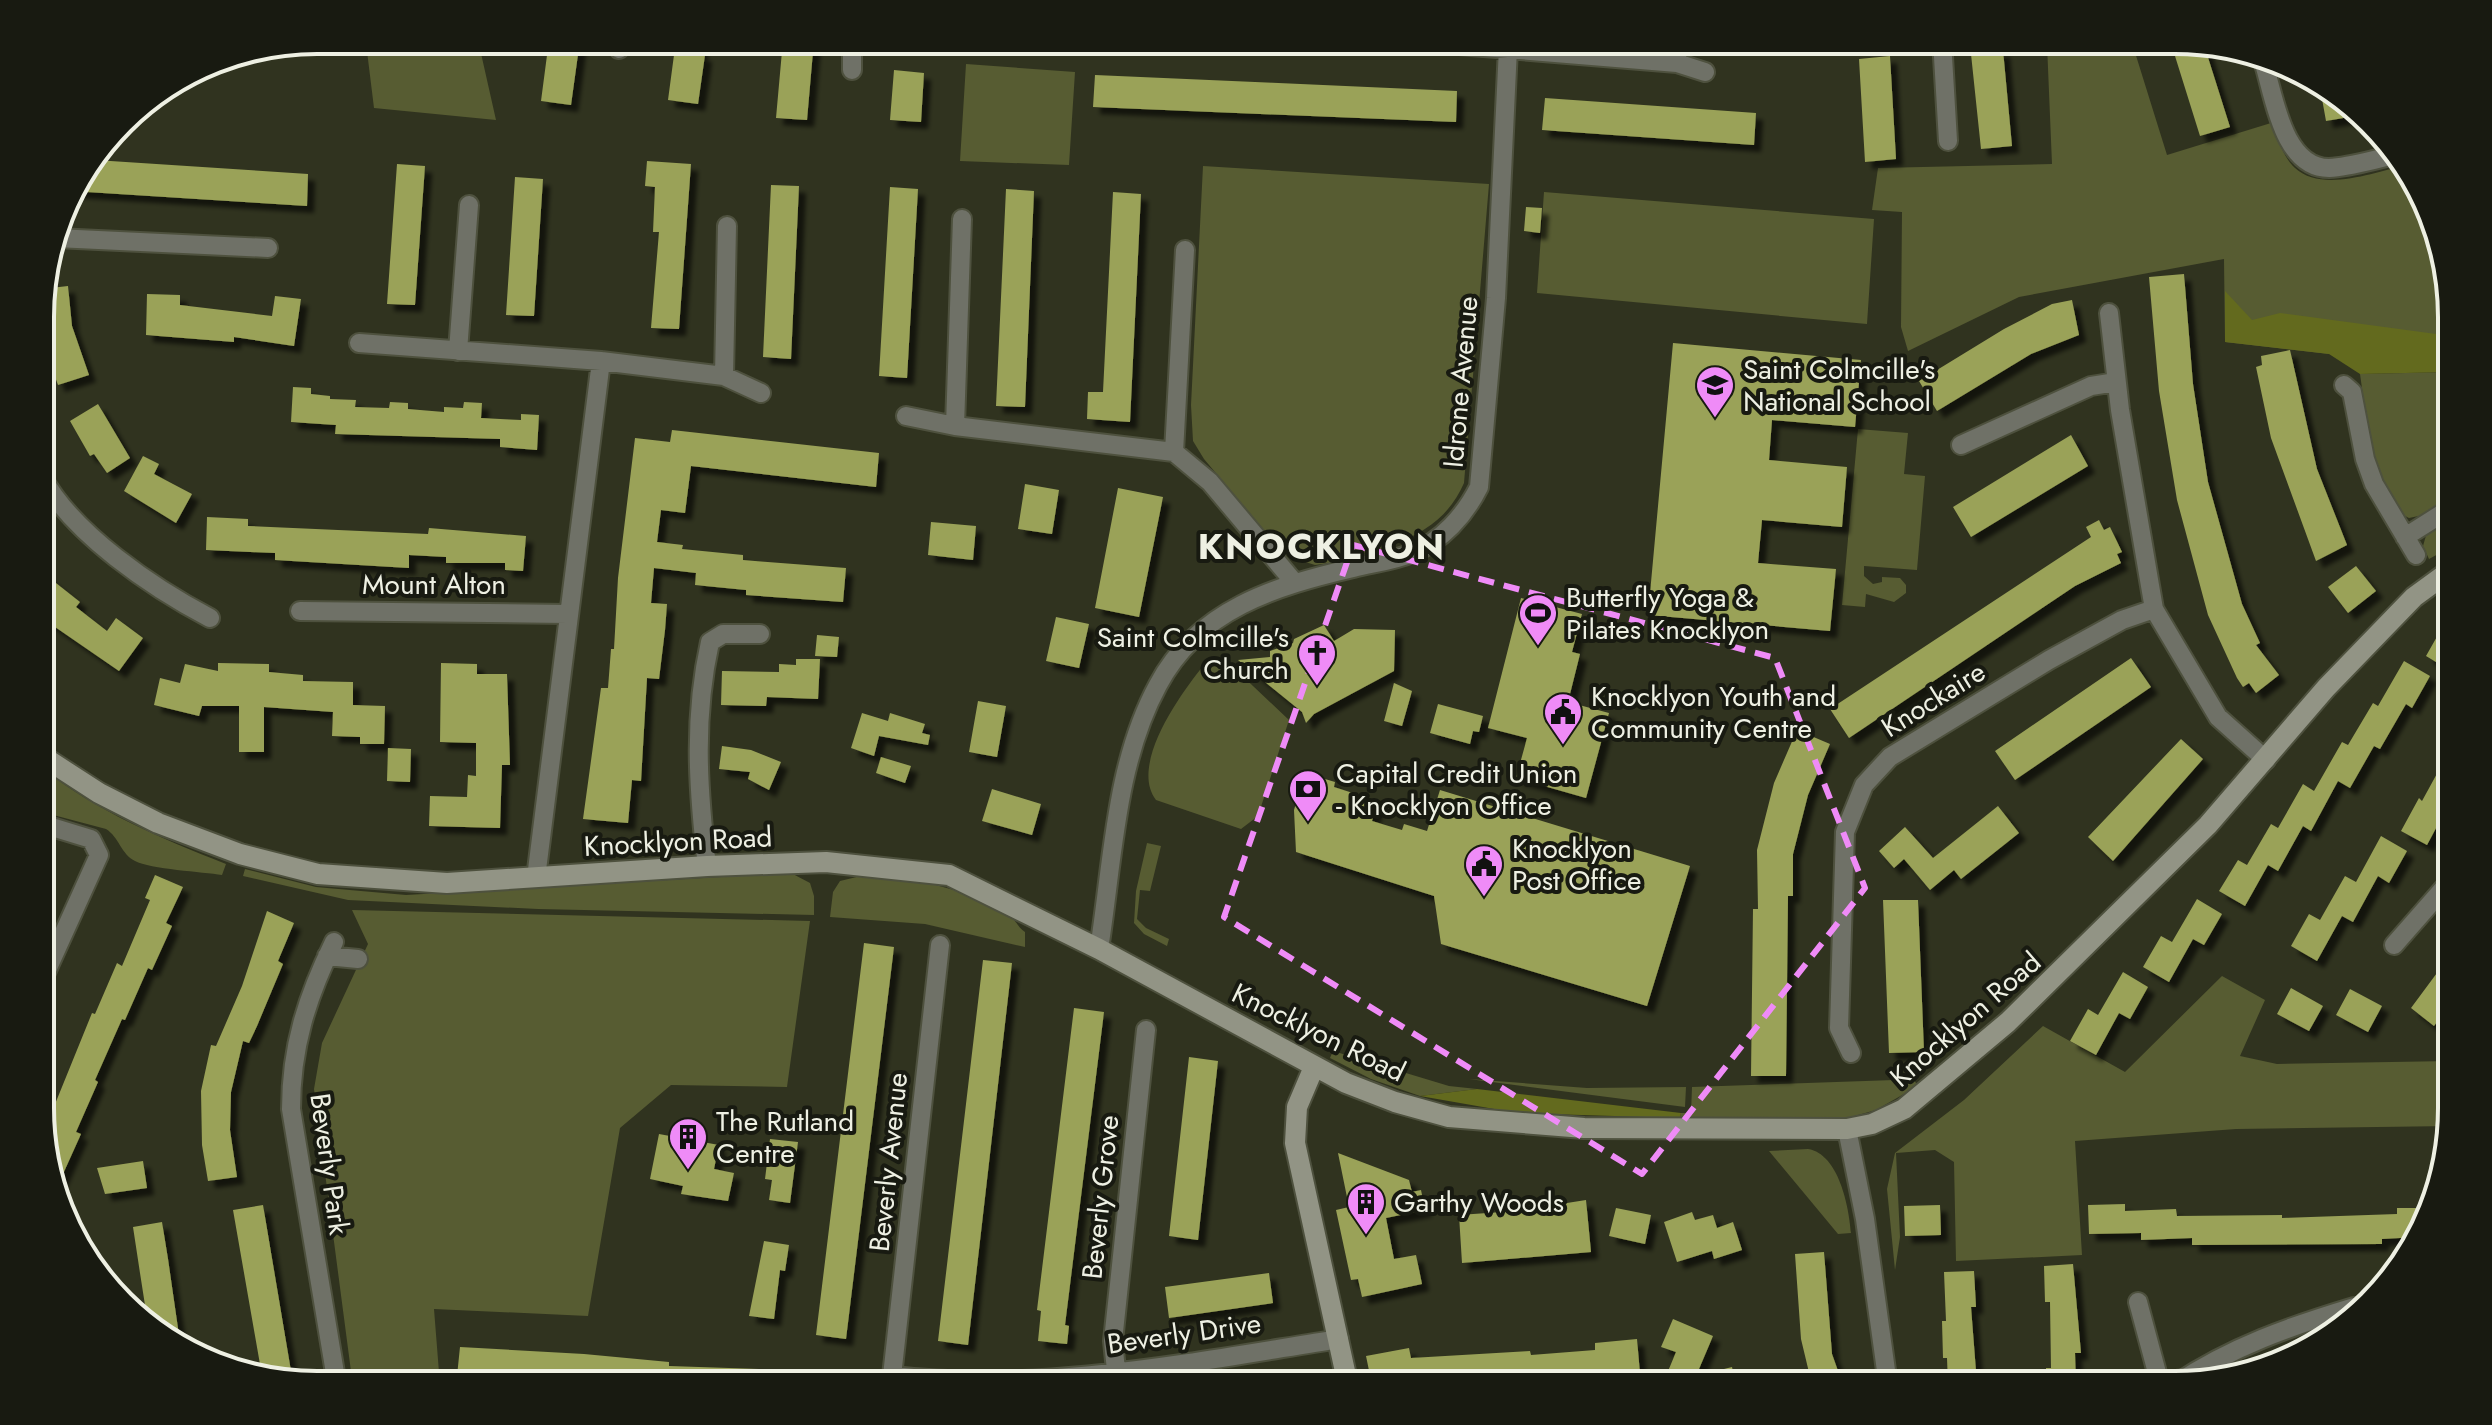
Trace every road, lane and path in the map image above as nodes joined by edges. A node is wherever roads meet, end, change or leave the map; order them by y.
1 (852, 54) edge
2 (1508, 54) edge
3 (1576, 54) edge
4 (1677, 54) edge
5 (1943, 54) edge
6 (1677, 63) junction
7 (852, 70) dead end
8 (2266, 71) edge
9 (1705, 72) dead end
10 (1948, 141) dead end
11 (2384, 157) edge
12 (469, 205) dead end
13 (962, 219) dead end
14 (727, 226) dead end
15 (66, 238) edge
16 (268, 248) dead end
17 (1185, 250) dead end
18 (2109, 313) dead end
19 (359, 343) dead end
20 (458, 351) junction
21 (601, 361) junction
22 (724, 376) junction
23 (2116, 382) junction
24 (2344, 385) dead end
25 (761, 393) dead end
26 (906, 416) dead end
27 (955, 426) junction
28 (1961, 445) dead end
29 (1174, 452) junction
30 (54, 491) edge
31 (2437, 517) edge
32 (2405, 537) junction
33 (2416, 555) dead end
34 (2437, 580) edge
35 (1294, 582) junction
36 (2154, 609) junction
37 (300, 611) dead end
38 (568, 614) junction
39 (210, 618) dead end
40 (760, 634) dead end
41 (2266, 760) junction
42 (54, 764) edge
43 (54, 828) edge
44 (707, 866) junction
45 (536, 878) junction
46 (2437, 896) edge
47 (940, 945) dead end
48 (2394, 945) dead end
49 (1099, 949) junction
50 (54, 954) edge
51 (358, 959) dead end
52 (1146, 1030) dead end
53 (1851, 1053) dead end
54 (1314, 1067) junction
55 (1847, 1129) junction
56 (2138, 1302) dead end
57 (2342, 1311) edge
58 (1339, 1339) junction
59 (2199, 1369) edge
60 (1116, 1370) junction
61 (1345, 1370) edge
62 (1886, 1370) edge
63 (2156, 1370) edge
64 (335, 1371) edge
65 (893, 1371) edge
66 (1111, 1371) edge

1 - 7 street
2 - 35 street, Idrone Avenue
3 - 6 street
4 - 6 street
5 - 10 street
6 - 9 street
8 - 11 street
12 - 20 street
13 - 27 street
14 - 22 street
15 - 16 street
17 - 29 street
18 - 23 street
19 - 20 street
20 - 21 street
21 - 22 street
21 - 38 street
22 - 25 street
23 - 28 street
23 - 36 street
24 - 32 street
26 - 27 street
27 - 29 street
29 - 35 street
30 - 39 street
31 - 32 street
32 - 33 street
34 - 41 street, Knocklyon Road
35 - 49 street, Idrone Avenue
36 - 41 street
36 - 53 street, Knockaire
37 - 38 street, Mount Alton
38 - 45 street
40 - 44 street
41 - 55 street, Knocklyon Road
42 - 45 street, Knocklyon Road
43 - 50 street
44 - 45 street, Knocklyon Road
44 - 49 street, Knocklyon Road
46 - 48 street
47 - 65 street, Beverly Avenue
49 - 54 street, Knocklyon Road
51 - 64 street, Beverly Park
52 - 60 street, Beverly Grove
54 - 55 street, Knocklyon Road
54 - 58 street
55 - 62 street
56 - 63 street
57 - 59 street
58 - 60 street, Beverly Drive
58 - 61 street
60 - 66 street, Beverly Drive

